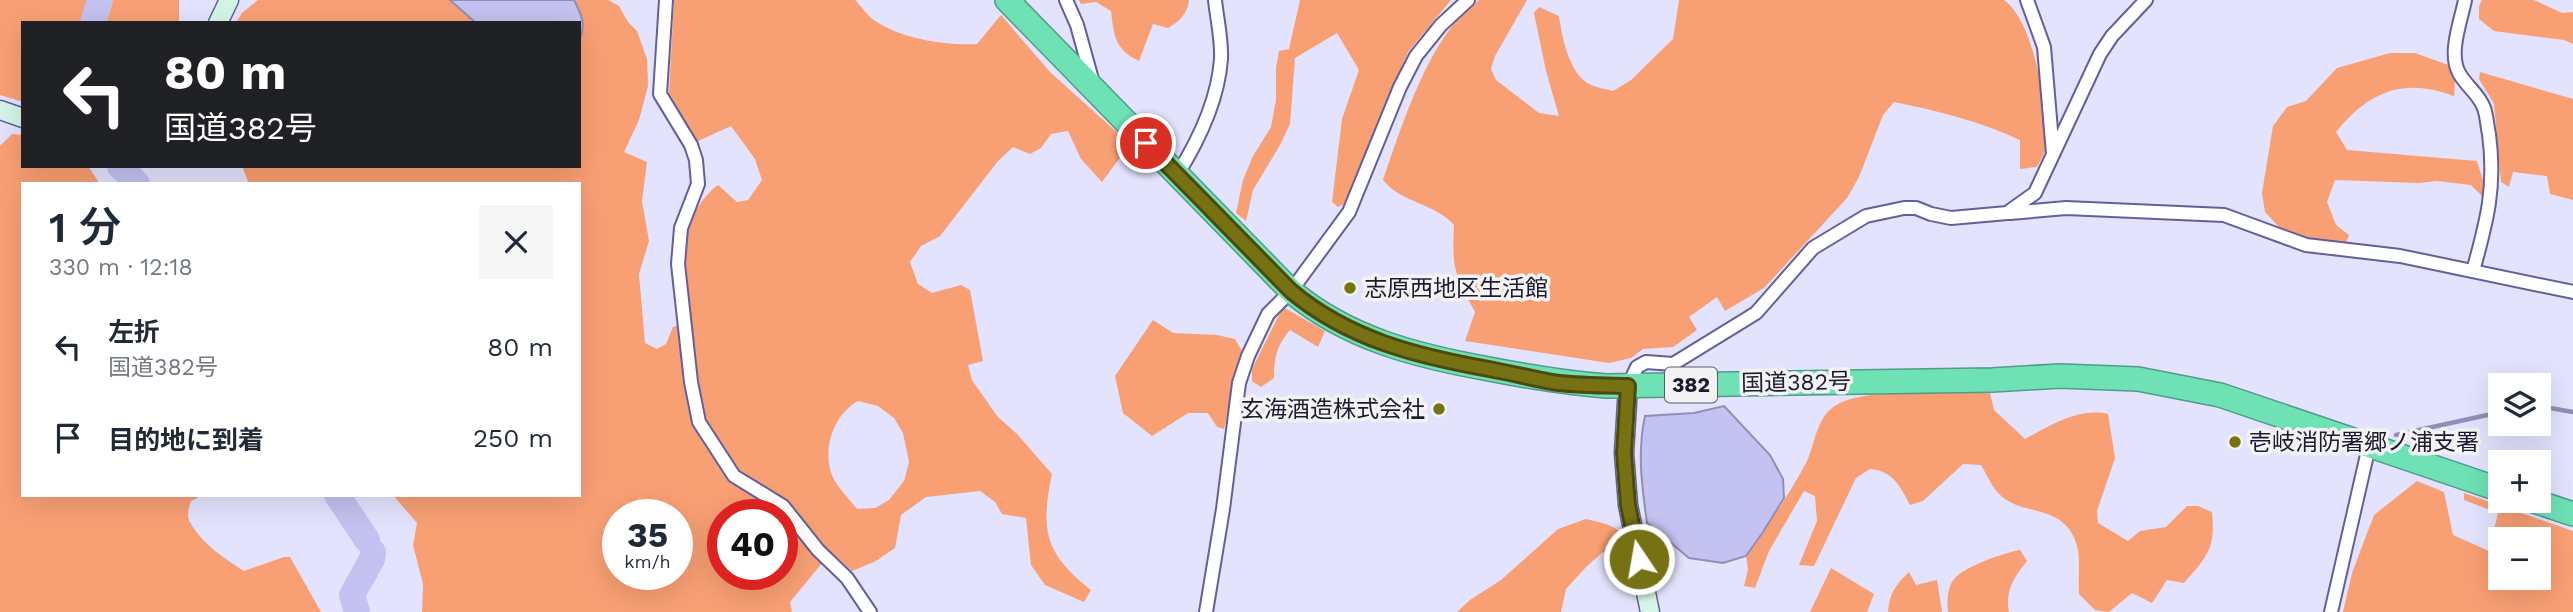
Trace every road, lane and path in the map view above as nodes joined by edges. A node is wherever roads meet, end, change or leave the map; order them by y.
1 (229, 0) edge
2 (666, 0) edge
3 (1007, 0) edge
4 (1066, 0) edge
5 (1215, 0) edge
6 (1468, 0) edge
7 (2027, 0) edge
8 (2146, 0) edge
9 (2465, 0) edge
10 (219, 21) edge
11 (1096, 90) junction
12 (0, 110) edge
13 (21, 117) edge
14 (2053, 157) junction
15 (1177, 175) junction
16 (2007, 213) junction
17 (2473, 271) junction
18 (1291, 291) junction
19 (2573, 292) edge
20 (1628, 386) junction
21 (2369, 446) junction
22 (2488, 486) edge
23 (2551, 507) edge
24 (2573, 514) edge
25 (870, 612) edge
26 (1206, 612) edge
27 (1650, 612) edge
28 (2331, 612) edge

1 - 10 street
2 - 25 street
3 - 11 highway, 国道382号 / 382
4 - 11 street
5 - 15 street
6 - 18 street
7 - 14 street
8 - 14 street
9 - 17 street
11 - 15 highway, 国道382号 / 382
12 - 13 street
14 - 16 street
15 - 18 highway, 国道382号 / 382
16 - 17 street
16 - 20 street
17 - 19 street
18 - 20 highway, 国道382号 / 382
18 - 26 street
20 - 21 highway, 国道382号 / 382
20 - 27 street
21 - 22 highway, 国道382号 / 382
21 - 28 street
23 - 24 highway

